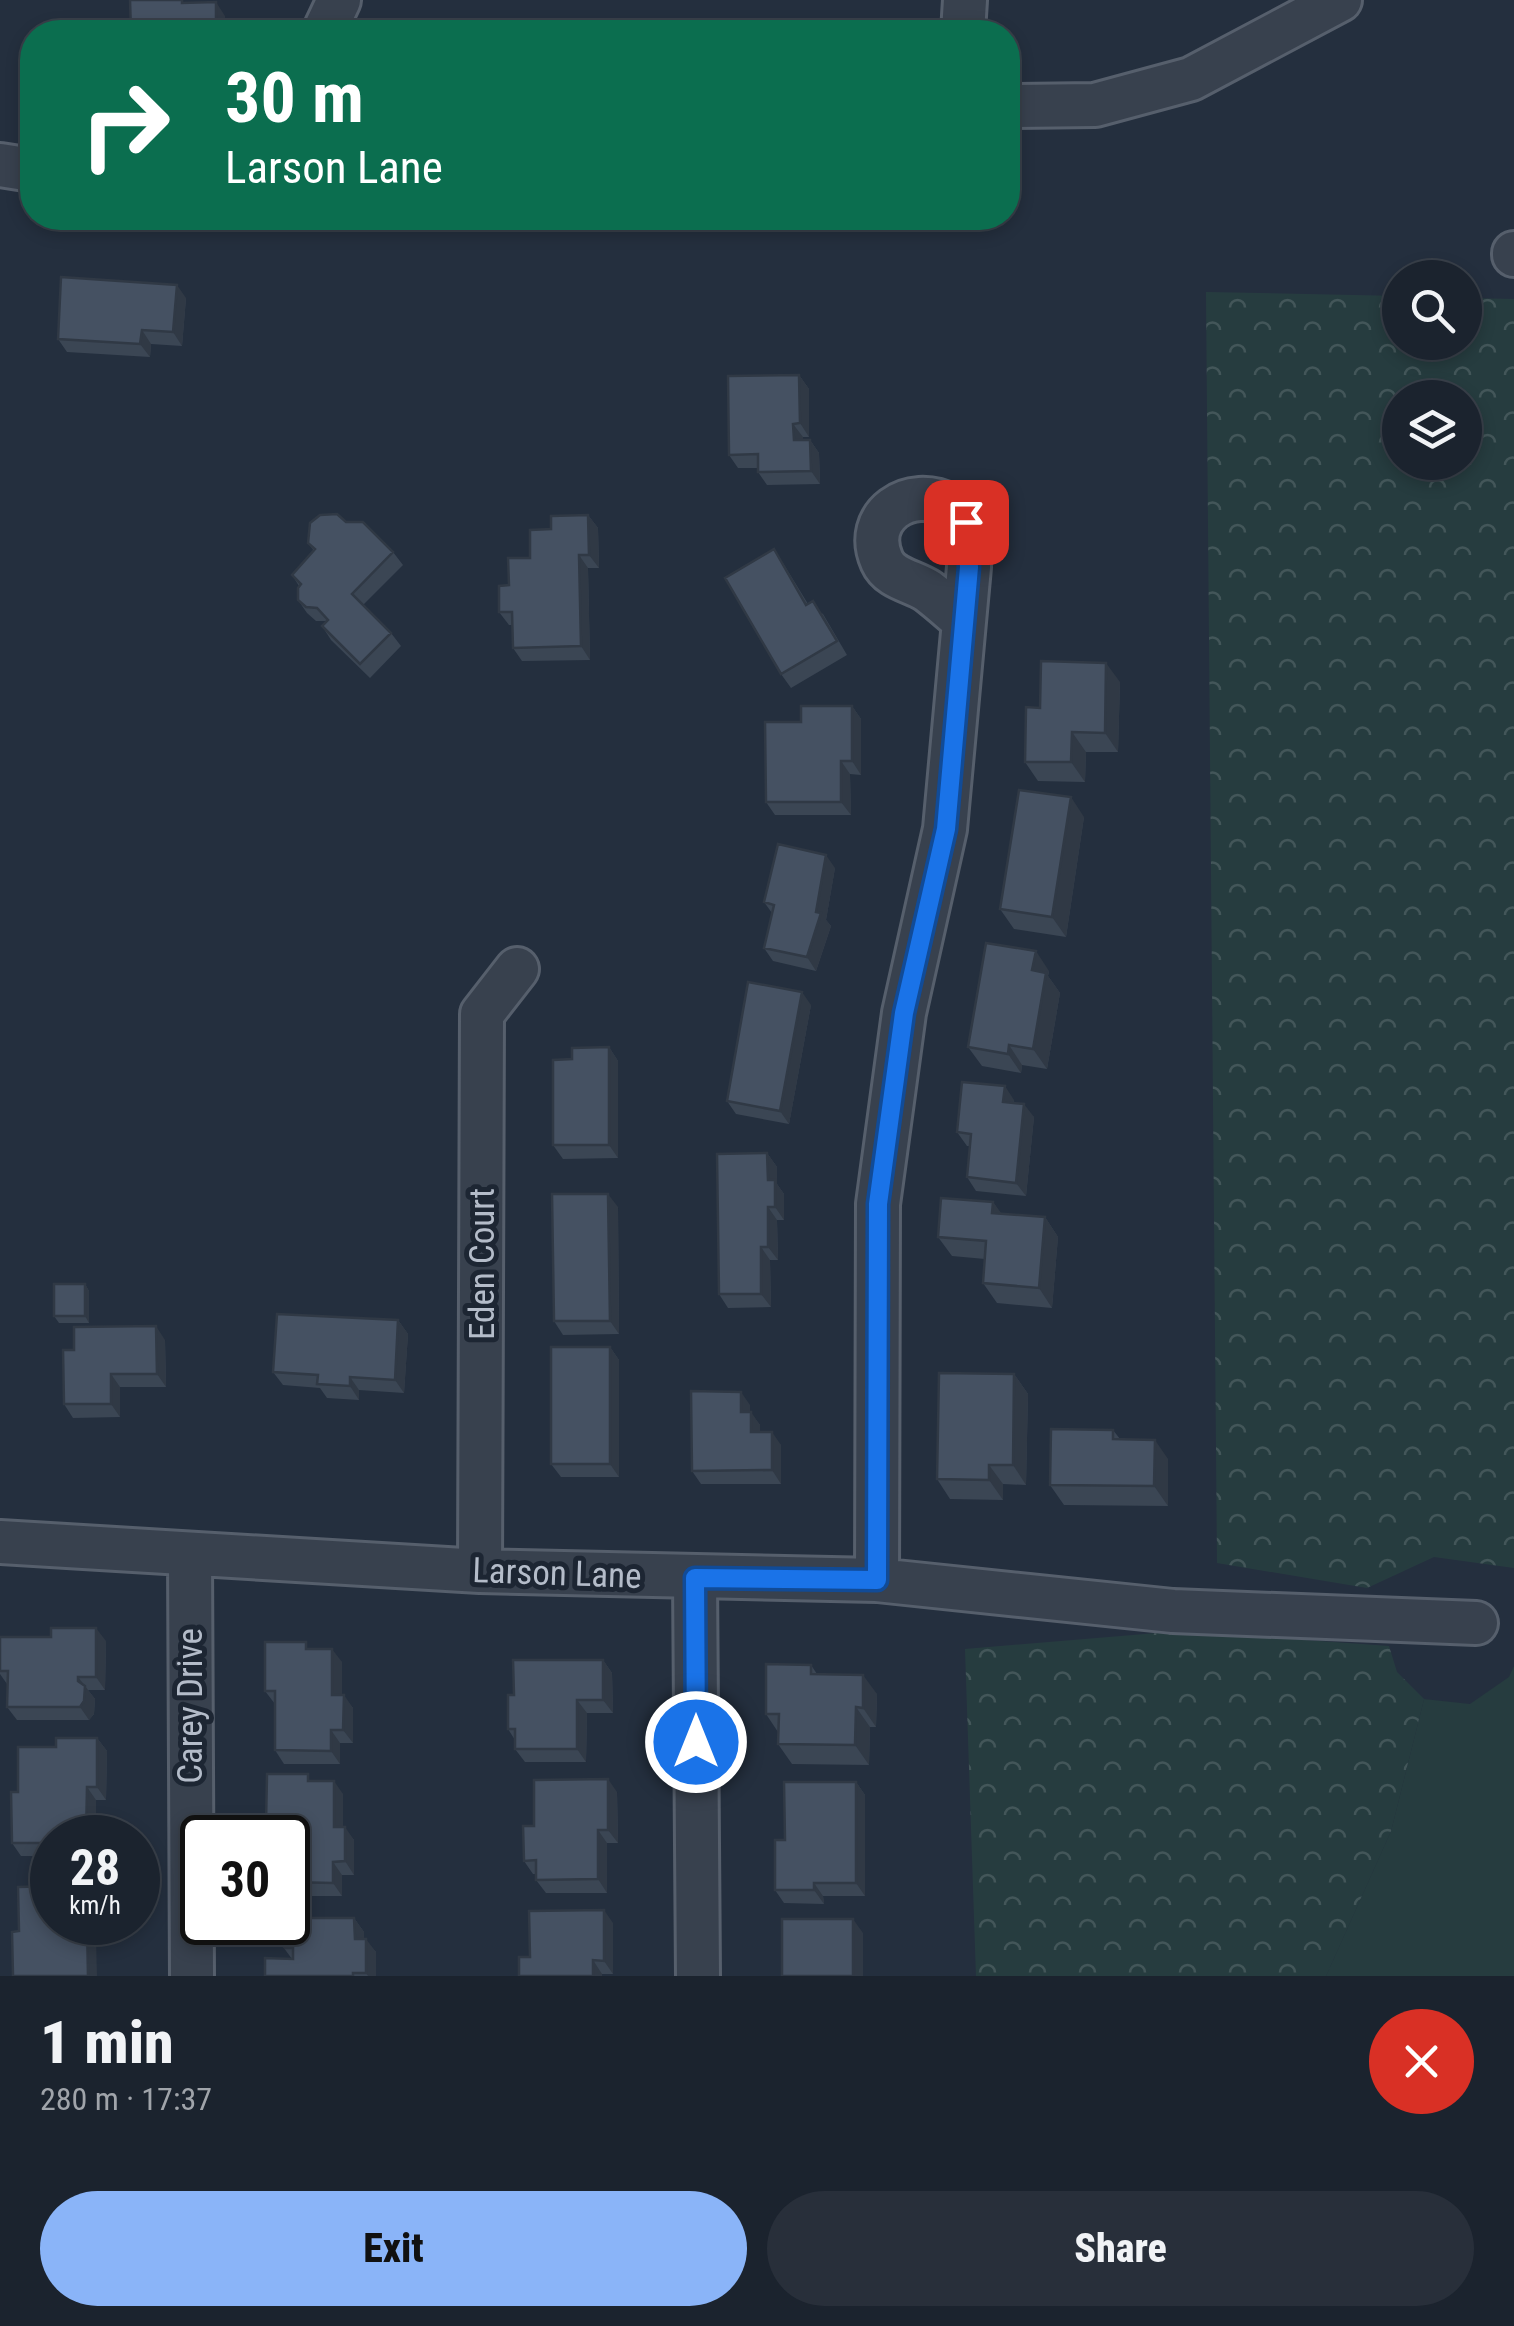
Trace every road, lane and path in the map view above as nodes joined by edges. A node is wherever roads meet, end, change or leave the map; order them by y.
1 (1340, 0) edge
2 (1020, 106) edge
3 (964, 621) dead end
4 (517, 970) dead end
5 (0, 1542) edge
6 (190, 1556) junction
7 (480, 1571) junction
8 (695, 1578) junction
9 (877, 1580) junction
10 (1476, 1623) dead end
11 (192, 1976) edge
12 (698, 1976) edge

1 - 2 street
3 - 9 street
4 - 7 street, Eden Court
5 - 6 street, Larson Lane
6 - 7 street, Larson Lane
6 - 11 street, Carey Drive
7 - 8 street, Larson Lane
8 - 9 street, Larson Lane
8 - 12 street
9 - 10 street, Larson Lane

